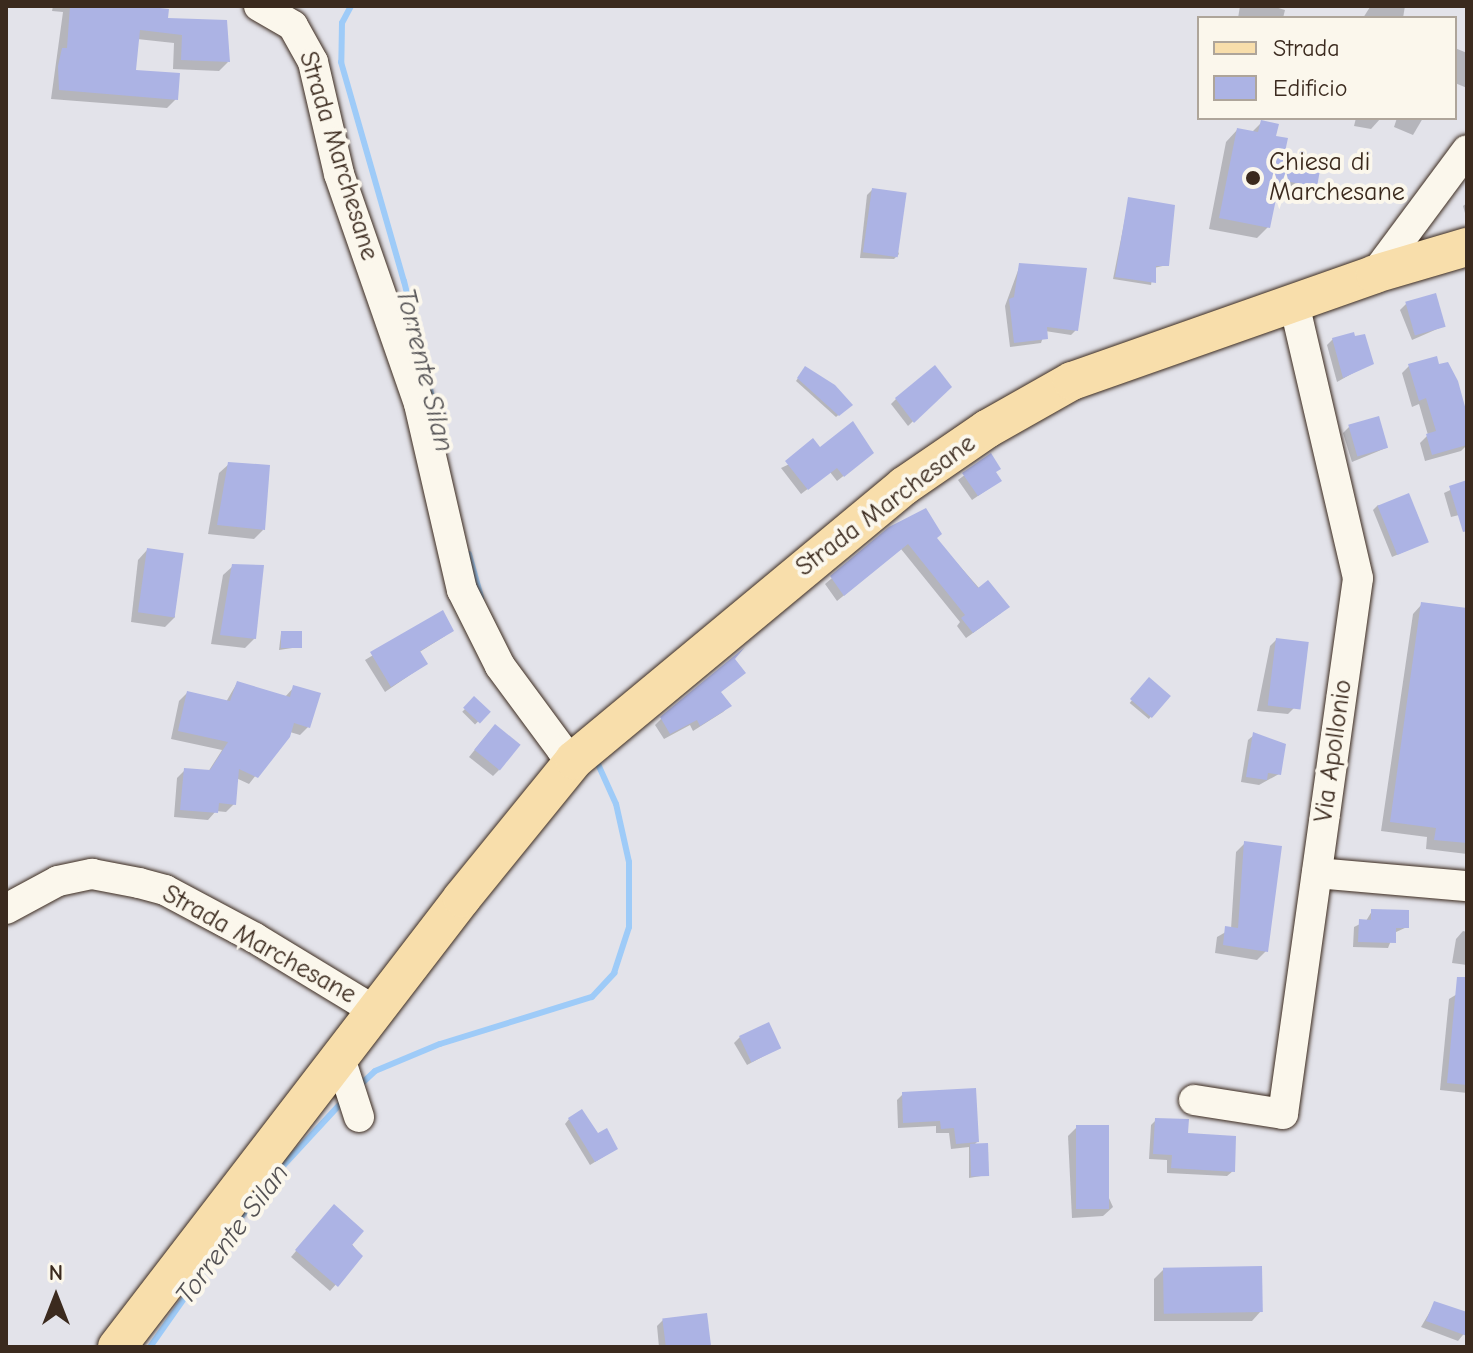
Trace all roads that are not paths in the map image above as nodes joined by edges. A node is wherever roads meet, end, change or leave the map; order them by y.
1 (259, 6) edge
2 (1467, 150) edge
3 (1467, 247) edge
4 (1375, 274) junction
5 (1294, 303) junction
6 (574, 760) junction
7 (1317, 873) junction
8 (1467, 886) edge
9 (6, 909) edge
10 (375, 1011) junction
11 (340, 1058) junction
12 (1194, 1100) dead end
13 (359, 1117) dead end
14 (117, 1347) edge

1 - 6 street, Strada Marchesane
2 - 4 street
3 - 4 main road, Strada Marchesane
4 - 5 main road, Strada Marchesane
5 - 6 main road, Strada Marchesane
5 - 7 street, Via Apollonio
6 - 10 main road, Strada Marchesane
7 - 8 street
7 - 12 street, Via Apollonio
9 - 10 street, Strada Marchesane
10 - 11 main road, Strada Marchesane
11 - 13 street
11 - 14 main road, Strada Marchesane

